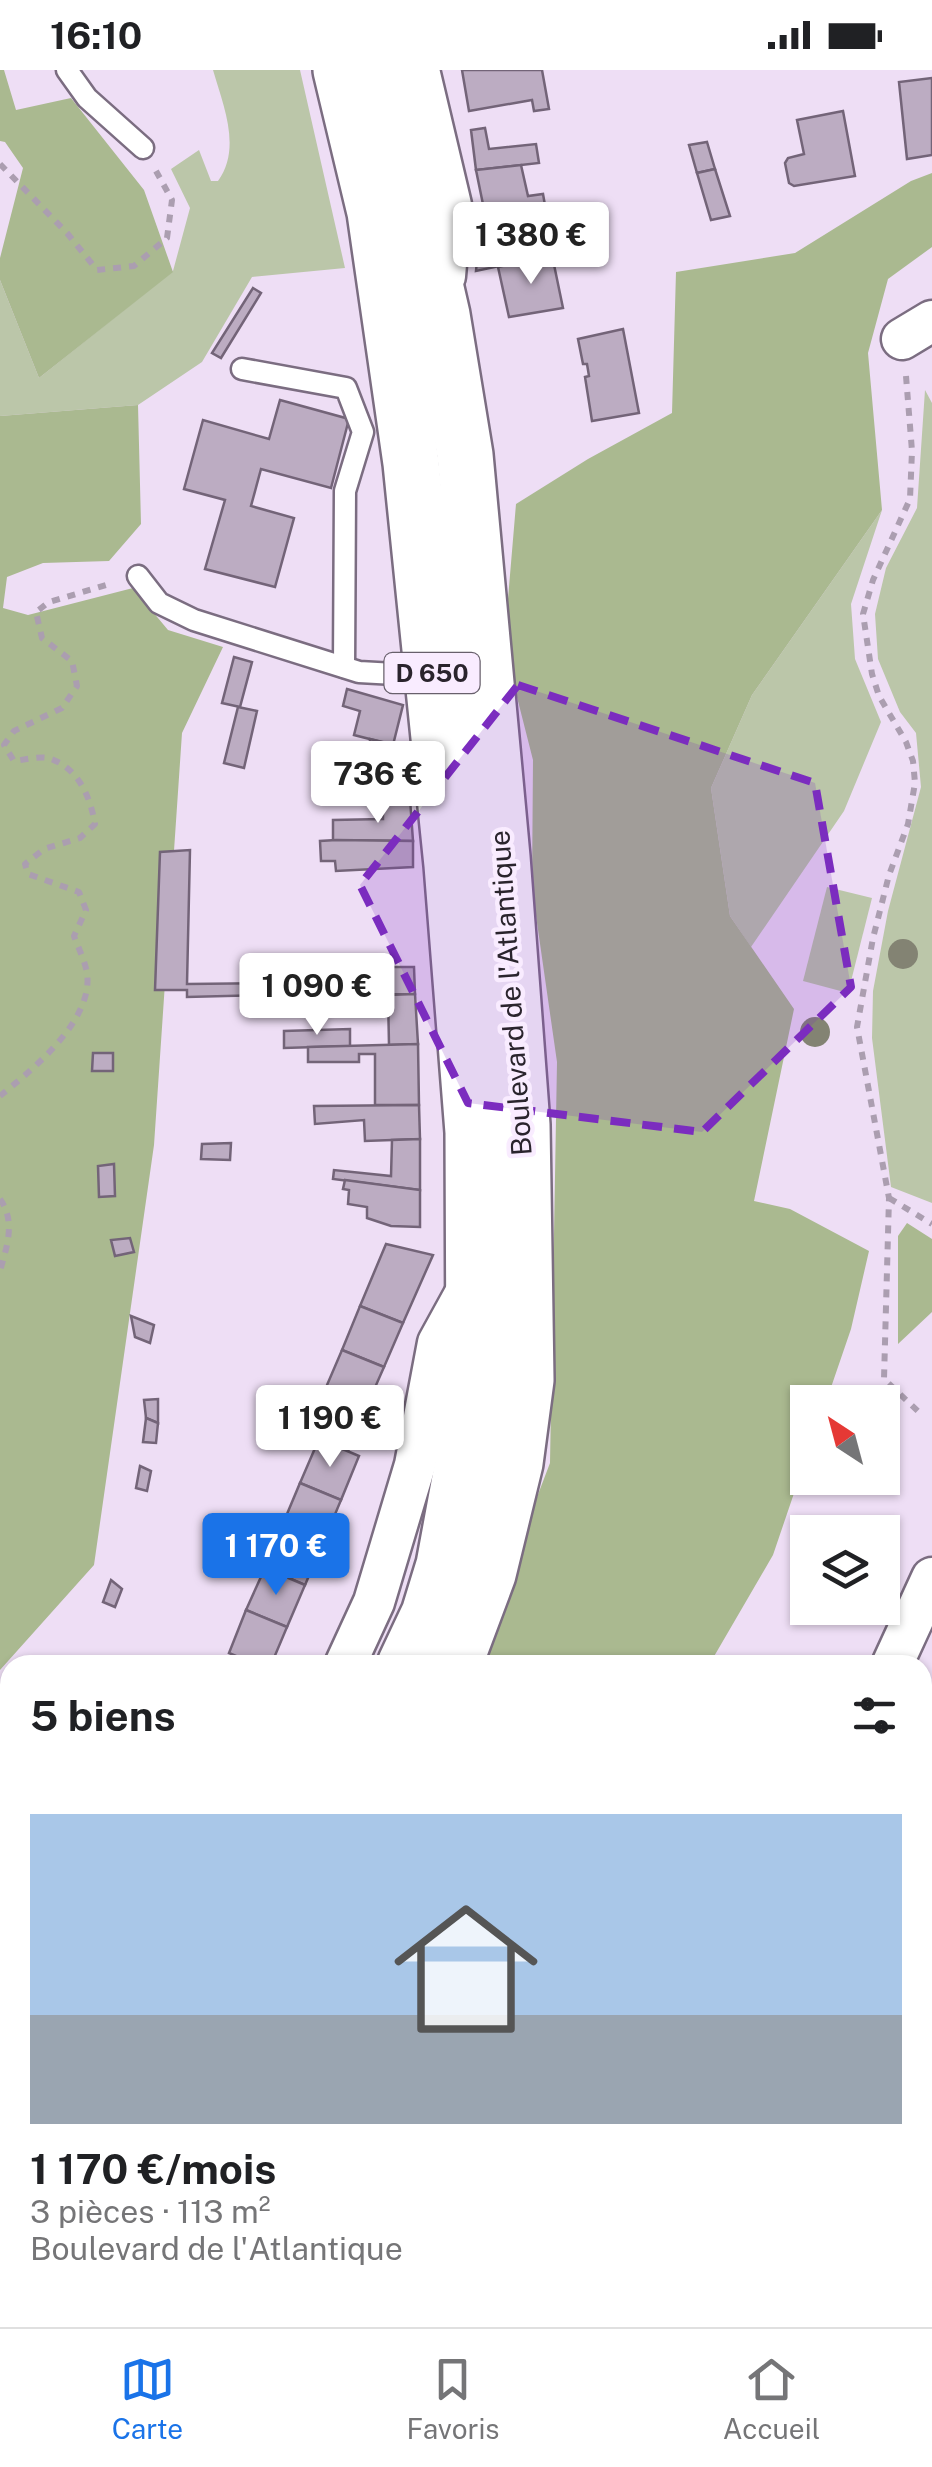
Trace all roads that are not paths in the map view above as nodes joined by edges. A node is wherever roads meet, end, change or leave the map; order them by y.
1 (67, 70) edge
2 (340, 70) edge
3 (386, 70) edge
4 (419, 70) edge
5 (143, 148) road end
6 (442, 315) junction
7 (242, 369) dead end
8 (138, 576) road end
9 (344, 667) junction
10 (432, 676) junction
11 (471, 1282) junction
12 (932, 1578) edge
13 (350, 1655) edge
14 (411, 1655) edge
15 (458, 1655) edge
16 (897, 1655) edge
17 (605, 2327) edge
18 (613, 2327) edge

1 - 5 lane
2 - 10 main road, Boulevard de l'Atlantique / D 650
3 - 6 main road, Boulevard de l'Atlantique / D 650
4 - 6 street, Boulevard de l'Atlantique
6 - 15 main road, Boulevard de l'Atlantique / D 650
7 - 9 lane
8 - 9 lane
9 - 10 lane
10 - 11 main road, Boulevard de l'Atlantique / D 650
11 - 13 street, Boulevard de l'Atlantique
11 - 14 main road, Boulevard de l'Atlantique / D 650
12 - 16 street
17 - 18 lane

